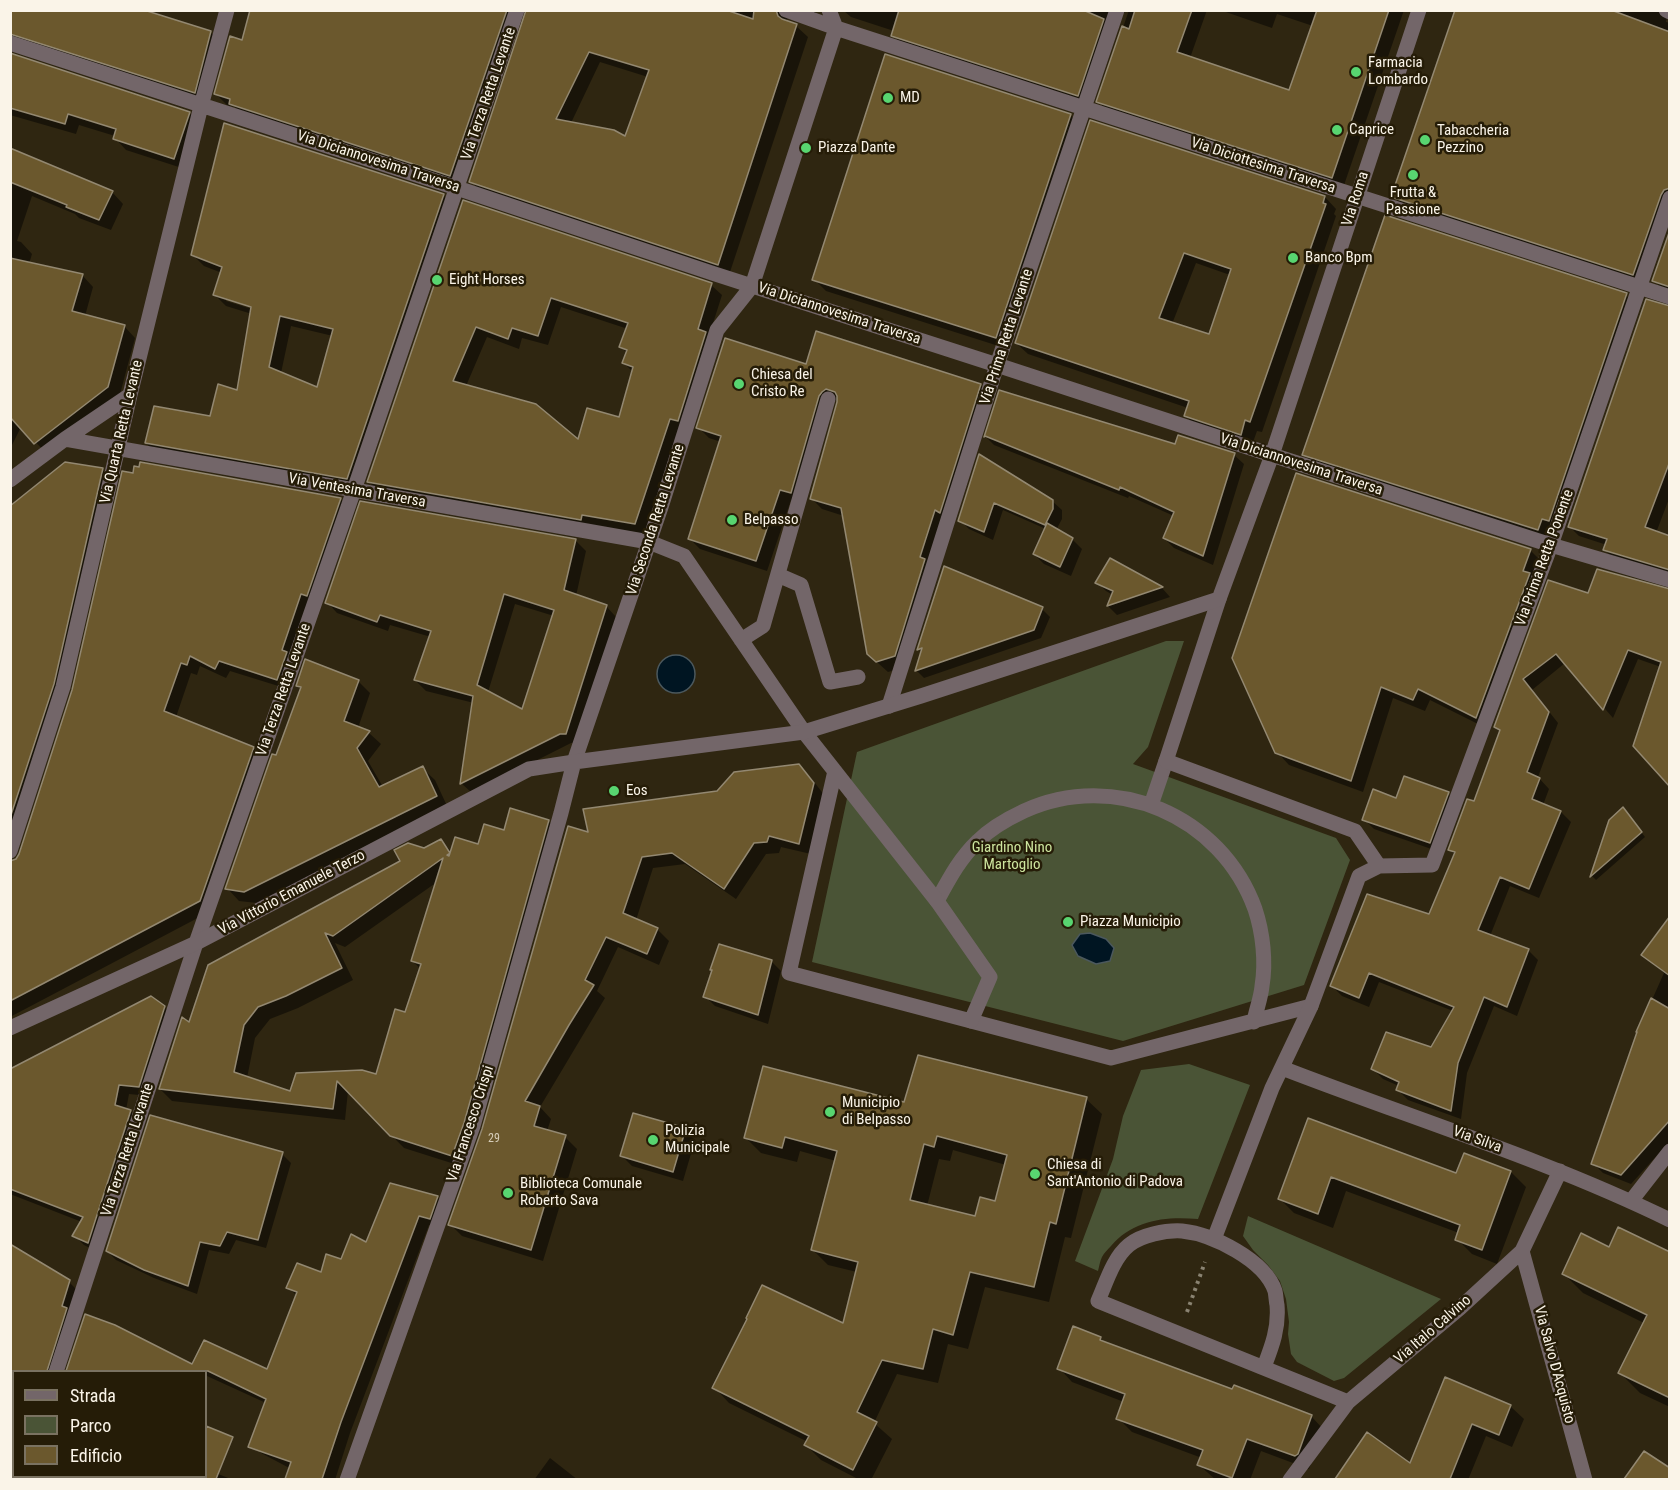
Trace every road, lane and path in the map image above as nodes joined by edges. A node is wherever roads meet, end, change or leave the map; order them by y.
1 (227, 10) edge
2 (517, 10) edge
3 (829, 10) edge
4 (1117, 10) edge
5 (1419, 10) edge
6 (793, 13) edge
7 (836, 28) junction
8 (10, 43) edge
9 (201, 106) junction
10 (1084, 108) junction
11 (457, 188) junction
12 (1357, 196) junction
13 (1670, 198) edge
14 (752, 286) junction
15 (1639, 288) junction
16 (1670, 297) edge
17 (997, 365) junction
18 (130, 395) junction
19 (828, 399) dead end
20 (64, 439) junction
21 (117, 449) junction
22 (1272, 455) junction
23 (10, 480) edge
24 (354, 490) junction
25 (649, 542) junction
26 (1551, 545) junction
27 (778, 575) junction
28 (1670, 580) edge
29 (1219, 599) junction
30 (741, 640) junction
31 (858, 677) dead end
32 (889, 706) junction
33 (804, 732) junction
34 (1166, 761) junction
35 (574, 762) junction
36 (836, 771) junction
37 (1151, 805) junction
38 (10, 851) edge
39 (1379, 866) junction
40 (937, 901) junction
41 (196, 943) junction
42 (1311, 1006) junction
43 (971, 1021) junction
44 (1254, 1022) junction
45 (10, 1028) edge
46 (1282, 1068) junction
47 (1670, 1151) edge
48 (1560, 1171) junction
49 (1631, 1201) junction
50 (1670, 1220) edge
51 (1214, 1239) junction
52 (1522, 1251) junction
53 (1179, 1333) junction
54 (1264, 1367) junction
55 (56, 1370) edge
56 (1348, 1402) junction
57 (347, 1479) edge
58 (1290, 1479) edge
59 (1585, 1479) edge

1 - 9 street, Via Quarta Retta Levante
2 - 11 street, Via Terza Retta Levante
3 - 7 street
4 - 10 street, Via Prima Retta Levante
5 - 12 street, Via Roma
6 - 7 street, Via Diciottesima Traversa
7 - 10 street, Via Diciottesima Traversa
7 - 14 street
8 - 9 street, Via Diciannovesima Traversa
9 - 11 street, Via Diciannovesima Traversa
9 - 18 street, Via Quarta Retta Levante
10 - 12 street, Via Diciottesima Traversa
10 - 17 street, Via Prima Retta Levante
11 - 14 street, Via Diciannovesima Traversa
11 - 24 street, Via Terza Retta Levante
12 - 15 street, Via Diciottesima Traversa
12 - 22 street, Via Roma
13 - 15 street, Via Prima Retta Ponente
14 - 17 street, Via Diciannovesima Traversa
14 - 25 street, Via Seconda Retta Levante
15 - 16 street, Via Diciottesima Traversa
15 - 26 street, Via Prima Retta Ponente
17 - 22 street, Via Diciannovesima Traversa
17 - 32 street, Via Prima Retta Levante
18 - 20 street
18 - 21 street, Via Quarta Retta Levante
19 - 27 street
20 - 21 street, Via Ventesima Traversa
20 - 23 street
21 - 24 street, Via Ventesima Traversa
21 - 38 street, Via Quarta Retta Levante
22 - 26 street, Via Diciannovesima Traversa
22 - 29 street, Via Roma
24 - 25 street, Via Ventesima Traversa
24 - 41 street, Via Terza Retta Levante
25 - 30 street, Via Ventesima Traversa
25 - 35 street, Via Seconda Retta Levante
26 - 28 street, Via Diciannovesima Traversa
26 - 39 street, Via Prima Retta Ponente
27 - 30 street
27 - 31 street
29 - 32 street, Via Vittorio Emanuele Terzo
29 - 34 street, Via Roma
30 - 33 street, Via Ventesima Traversa
32 - 33 street, Via Vittorio Emanuele Terzo
33 - 35 street, Via Vittorio Emanuele Terzo
33 - 36 street, Via Ventesima Traversa
34 - 37 street, Via Roma
34 - 39 street
35 - 41 street, Via Vittorio Emanuele Terzo
35 - 57 street, Via Francesco Crispi
36 - 40 street, Via Ventesima Traversa
36 - 43 street
37 - 40 street
37 - 44 street
39 - 42 street
40 - 43 street, Via Ventesima Traversa
41 - 45 street, Via Vittorio Emanuele Terzo
41 - 55 street, Via Terza Retta Levante
42 - 44 street
42 - 46 street
43 - 44 street
46 - 48 street, Via Silva
46 - 51 street
47 - 49 street
48 - 49 street, Via Silva
48 - 52 street, Via Italo Calvino
49 - 50 street, Via Silva
51 - 53 path
51 - 53 street
51 - 54 street
52 - 56 street, Via Italo Calvino
52 - 59 street, Via Salvo D'Acquisto
53 - 54 street
54 - 56 street
56 - 58 street, Via Italo Calvino

